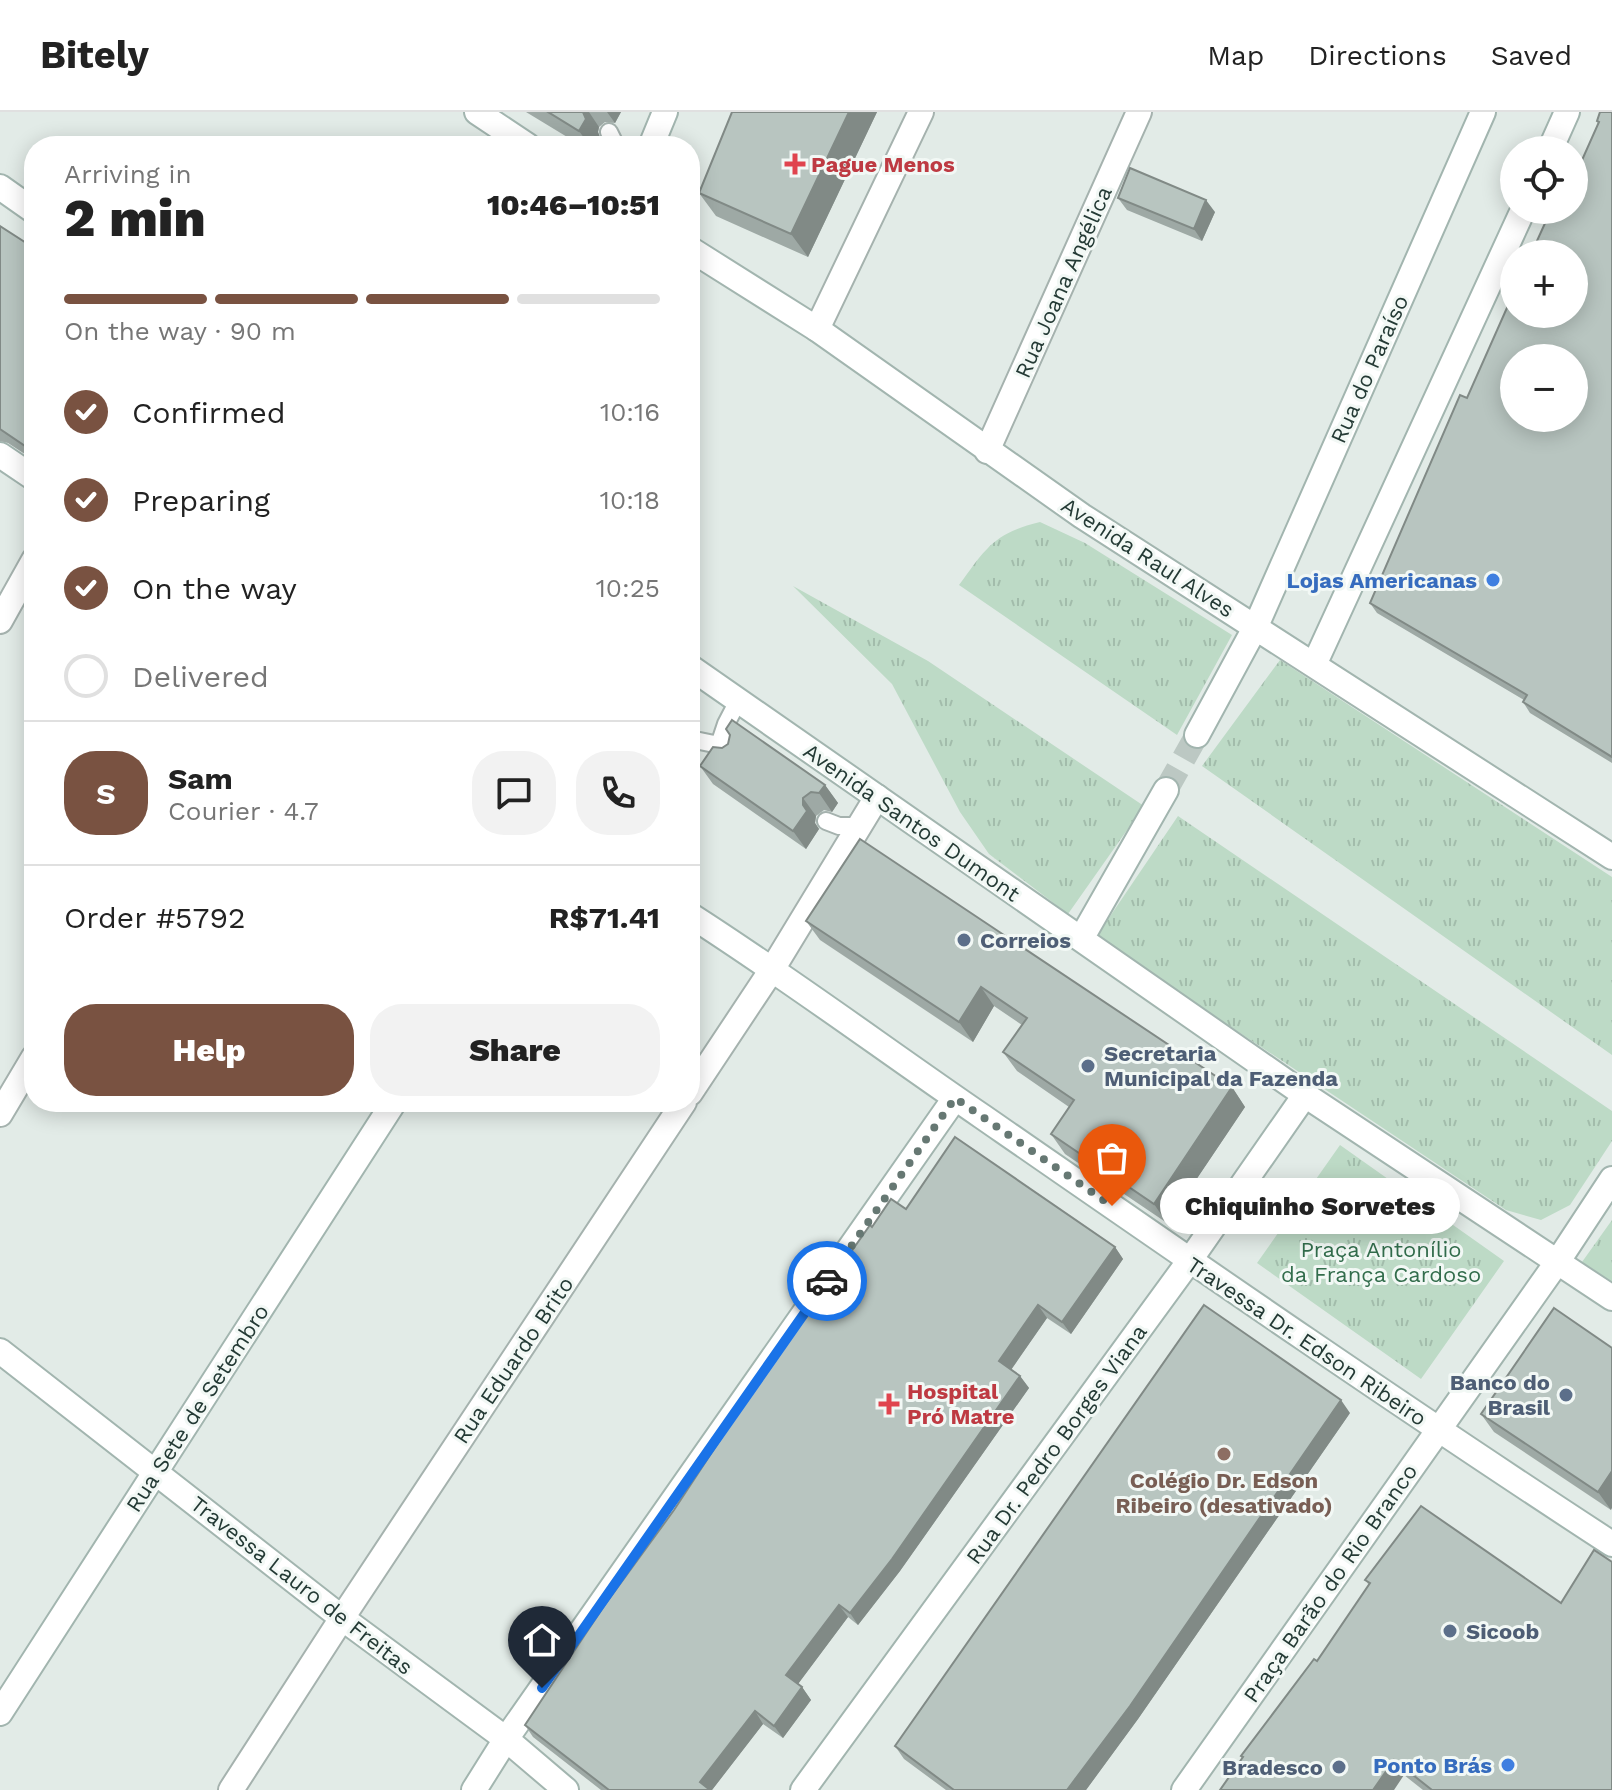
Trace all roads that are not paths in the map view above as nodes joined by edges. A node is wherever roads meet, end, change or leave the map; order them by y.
1 (477, 112) edge
2 (665, 112) edge
3 (921, 112) edge
4 (1139, 112) edge
5 (1483, 112) edge
6 (1567, 112) edge
7 (513, 136) edge
8 (655, 136) edge
9 (1556, 136) edge
10 (0, 187) edge
11 (24, 204) edge
12 (1517, 224) edge
13 (700, 255) edge
14 (817, 329) junction
15 (987, 451) junction
16 (0, 455) edge
17 (24, 471) edge
18 (24, 578) edge
19 (0, 621) edge
20 (1256, 626) junction
21 (1314, 665) junction
22 (700, 674) edge
23 (738, 701) junction
24 (1197, 735) tunnel mouth
25 (700, 742) edge
26 (1166, 790) tunnel mouth
27 (877, 797) junction
28 (826, 821) dead end
29 (859, 826) junction
30 (1612, 857) edge
31 (700, 921) edge
32 (1081, 939) junction
33 (773, 968) junction
34 (24, 1074) edge
35 (700, 1078) edge
36 (1305, 1095) junction
37 (955, 1098) junction
38 (388, 1112) edge
39 (677, 1112) edge
40 (0, 1114) edge
41 (1612, 1179) edge
42 (1190, 1260) junction
43 (1558, 1261) junction
44 (1612, 1298) edge
45 (0, 1351) edge
46 (1437, 1430) junction
47 (156, 1471) junction
48 (1612, 1544) edge
49 (342, 1618) junction
50 (0, 1713) edge
51 (506, 1739) junction
52 (231, 1790) edge
53 (474, 1790) edge
54 (566, 1790) edge
55 (803, 1790) edge
56 (1184, 1790) edge

1 - 7 street
2 - 8 street
3 - 14 street
4 - 15 street, Rua Joana Angélica
5 - 20 street, Rua do Paraíso
6 - 9 street
10 - 11 street
12 - 21 street
13 - 14 street, Avenida Raul Alves
14 - 15 street, Avenida Raul Alves
15 - 20 street, Avenida Raul Alves
16 - 17 street
18 - 19 street
20 - 21 street, Avenida Raul Alves
20 - 24 street, Rua do Paraíso
21 - 30 street, Avenida Raul Alves
22 - 23 street, Avenida Santos Dumont
23 - 25 lane
23 - 27 street, Avenida Santos Dumont
26 - 32 street
27 - 29 street
27 - 32 street, Avenida Santos Dumont
28 - 29 lane
29 - 33 street
31 - 33 street, Travessa Dr. Edson Ribeiro
32 - 36 street, Avenida Santos Dumont
33 - 35 street
33 - 37 street, Travessa Dr. Edson Ribeiro
34 - 40 street
36 - 42 street, Rua Dr. Pedro Borges Viana
36 - 43 street, Avenida Santos Dumont
37 - 42 street, Travessa Dr. Edson Ribeiro
37 - 51 street
38 - 47 street, Rua Sete de Setembro
39 - 49 street, Rua Eduardo Brito
41 - 43 street, Praça Barão do Rio Branco
42 - 46 street, Travessa Dr. Edson Ribeiro
42 - 55 street, Rua Dr. Pedro Borges Viana
43 - 44 street, Avenida Santos Dumont
43 - 46 street, Praça Barão do Rio Branco
45 - 47 street, Travessa Lauro de Freitas
46 - 48 street, Travessa Dr. Edson Ribeiro
46 - 56 street, Praça Barão do Rio Branco
47 - 49 street, Travessa Lauro de Freitas
47 - 50 street, Rua Sete de Setembro
49 - 51 street, Travessa Lauro de Freitas
49 - 52 street, Rua Eduardo Brito
51 - 53 street
51 - 54 street, Travessa Lauro de Freitas

